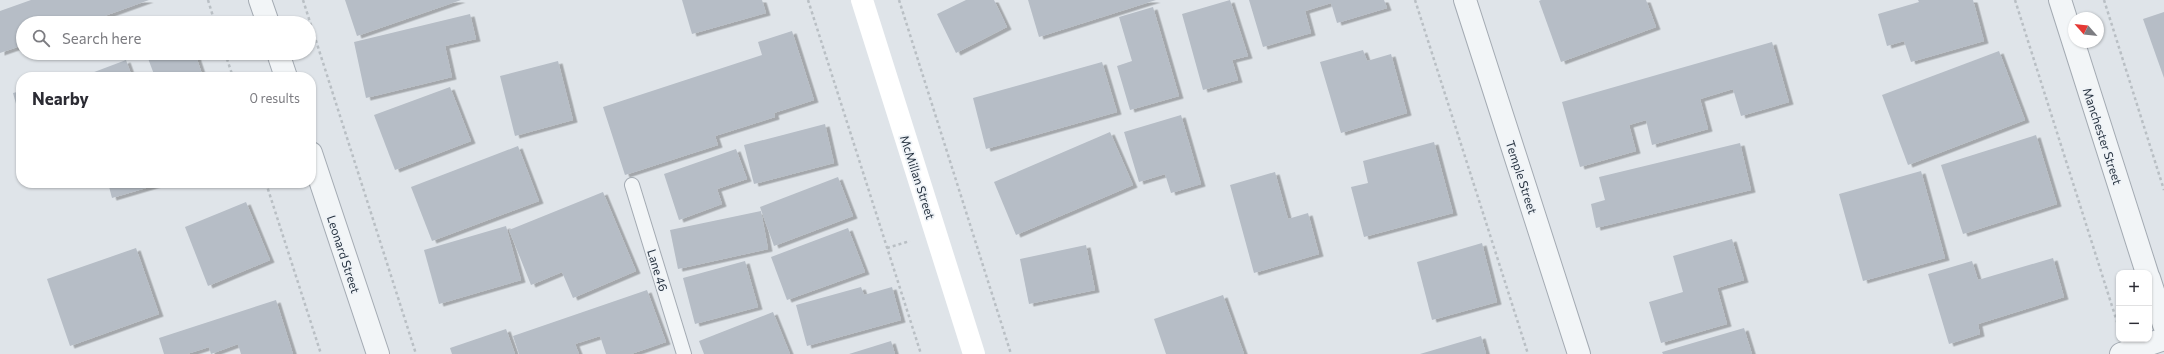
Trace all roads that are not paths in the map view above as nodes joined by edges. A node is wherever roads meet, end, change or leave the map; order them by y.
1 (260, 0) edge
2 (862, 0) edge
3 (1465, 0) edge
4 (2060, 0) edge
5 (266, 16) edge
6 (280, 60) edge
7 (284, 72) edge
8 (316, 168) edge
9 (632, 185) dead end
10 (2146, 270) edge
11 (2152, 287) edge
12 (2164, 325) edge
13 (2164, 339) edge
14 (378, 354) edge
15 (684, 354) edge
16 (974, 354) edge
17 (1579, 354) edge
18 (2120, 354) edge

1 - 5 street
2 - 16 main road, McMillan Street
3 - 17 street, Temple Street
4 - 10 street, Manchester Street
6 - 7 street
8 - 14 street, Leonard Street
9 - 15 lane, Lane 46
11 - 12 street
13 - 18 street

